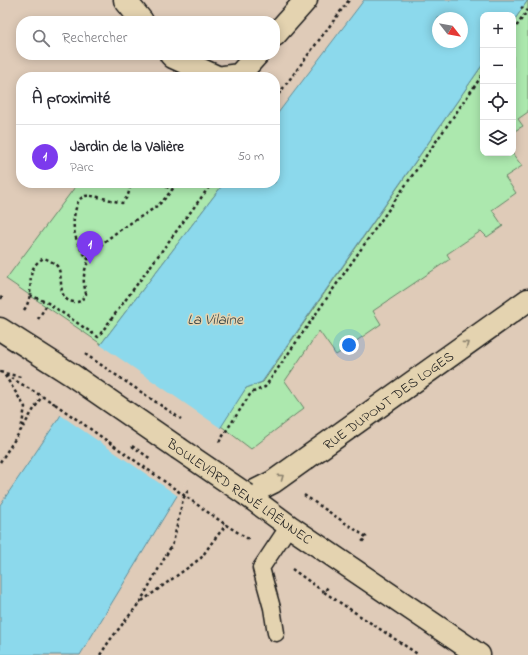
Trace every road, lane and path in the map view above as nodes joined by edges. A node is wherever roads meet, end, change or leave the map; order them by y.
1 (125, 0) edge
2 (306, 0) edge
3 (350, 0) edge
4 (521, 6) dead end
5 (528, 10) edge
6 (138, 16) edge
7 (516, 27) edge
8 (280, 29) edge
9 (180, 60) edge
10 (252, 60) edge
11 (206, 72) edge
12 (242, 72) edge
13 (480, 78) edge
14 (280, 92) edge
15 (130, 188) edge
16 (169, 188) edge
17 (208, 188) edge
18 (172, 190) joint
19 (89, 260) junction
20 (30, 295) junction
21 (528, 300) edge
22 (29, 304) dead end
23 (0, 329) edge
24 (86, 354) dead end
25 (0, 372) edge
26 (3, 374) junction
27 (42, 396) junction
28 (183, 420) dead end
29 (21, 430) junction
30 (227, 430) dead end
31 (215, 442) dead end
32 (222, 447) dead end
33 (0, 462) edge
34 (247, 495) junction
35 (183, 499) dead end
36 (289, 526) junction
37 (324, 592) dead end
38 (140, 602) junction
39 (276, 633) dead end
40 (100, 655) edge
41 (419, 655) edge
42 (479, 655) edge

1 - 6 main road
2 - 8 main road
3 - 14 path
4 - 5 path
5 - 7 path
9 - 11 main road
10 - 12 main road
13 - 30 path
15 - 19 path
16 - 18 path
17 - 20 path
18 - 19 path
19 - 20 path
20 - 22 path
34 -> 21 main road, RUE DUPONT DES LOGES
23 - 34 main road, BOULEVARD RENÉ LAËNNEC, bridge
24 - 28 path, BOULEVARD RENÉ LAËNNEC, bridge
25 - 26 path
26 - 27 path
26 - 29 path
27 - 29 path
27 - 38 path, bridge
29 - 33 path
31 - 32 path, BOULEVARD RENÉ LAËNNEC
34 - 36 main road, BOULEVARD RENÉ LAËNNEC
35 - 38 path
36 - 39 lane
36 - 42 main road, BOULEVARD RENÉ LAËNNEC
37 - 41 path
38 - 40 path

